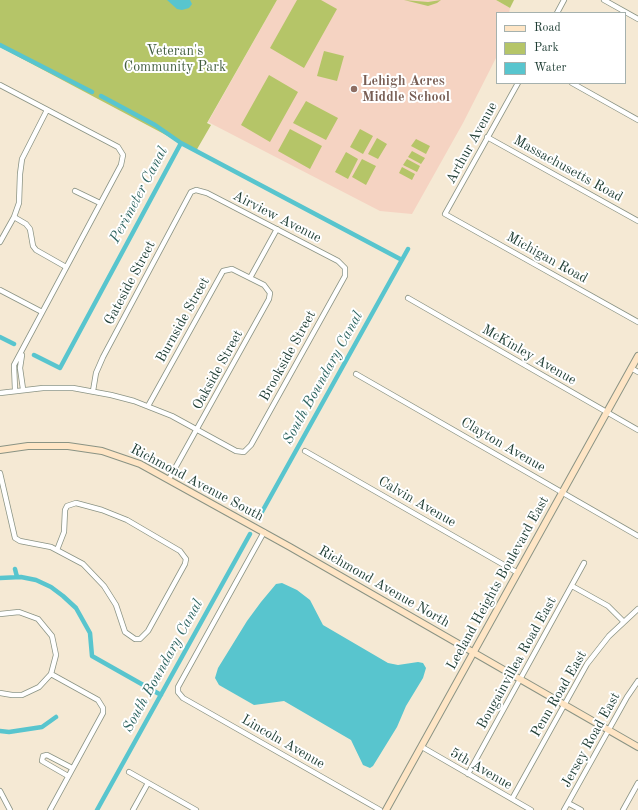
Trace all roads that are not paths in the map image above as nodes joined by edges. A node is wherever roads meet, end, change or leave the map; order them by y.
1 (564, 0) edge
2 (604, 0) edge
3 (558, 12) edge
4 (625, 12) edge
5 (626, 12) edge
6 (638, 19) edge
7 (517, 84) edge
8 (574, 84) edge
9 (0, 85) edge
10 (47, 110) junction
11 (638, 120) edge
12 (488, 137) junction
13 (196, 190) joint
14 (76, 191) dead end
15 (100, 203) junction
16 (445, 214) joint
17 (14, 217) junction
18 (638, 221) edge
19 (277, 229) junction
20 (0, 242) edge
21 (66, 267) junction
22 (345, 268) joint
23 (250, 278) junction
24 (0, 290) edge
25 (408, 298) dead end
26 (42, 312) junction
27 (638, 322) edge
28 (22, 350) junction
29 (638, 356) edge
30 (631, 368) junction
31 (638, 372) edge
32 (356, 374) dead end
33 (23, 389) junction
34 (15, 390) junction
35 (92, 391) junction
36 (0, 392) edge
37 (148, 406) junction
38 (607, 412) junction
39 (197, 430) junction
40 (638, 430) edge
41 (0, 450) edge
42 (305, 451) dead end
43 (0, 473) edge
44 (169, 479) junction
45 (562, 492) junction
46 (264, 532) junction
47 (638, 536) edge
48 (58, 550) junction
49 (584, 563) dead end
50 (518, 573) junction
51 (572, 586) junction
52 (638, 609) edge
53 (0, 614) edge
54 (623, 621) junction
55 (474, 652) junction
56 (51, 674) junction
57 (520, 680) junction
58 (638, 681) edge
59 (0, 693) edge
60 (564, 705) junction
61 (609, 730) junction
62 (422, 747) junction
63 (638, 747) edge
64 (72, 768) junction
65 (129, 772) dead end
66 (468, 774) junction
67 (68, 776) junction
68 (148, 783) junction
69 (638, 783) edge
70 (0, 791) edge
71 (512, 799) junction
72 (568, 803) junction
73 (10, 810) edge
74 (50, 810) edge
75 (133, 810) edge
76 (196, 810) edge
77 (380, 810) edge
78 (386, 810) edge
79 (531, 810) edge
80 (564, 810) edge
81 (581, 810) edge
82 (623, 810) edge

1 - 3 street
2 - 4 street
5 - 6 street
7 - 12 street, Arthur Avenue
8 - 11 street
9 - 10 street
10 - 15 street
10 - 17 street
12 - 16 street, Arthur Avenue
12 - 18 street, Massachusetts Road
13 - 19 street, Airview Avenue
13 - 35 street, Gateside Street
14 - 15 street
15 - 21 street
16 - 27 street, Michigan Road
17 - 20 street
17 - 21 street
19 - 22 street, Airview Avenue
19 - 23 street
21 - 26 street
22 - 39 street, Brookside Street
23 - 37 street, Burnside Street
23 - 39 street, Oakside Street
24 - 26 street
25 - 38 street, McKinley Avenue
26 - 28 street
28 - 33 street
28 - 34 street
29 - 30 street, Leeland Heights Boulevard East
30 - 31 street
30 - 38 street, Leeland Heights Boulevard East
32 - 45 street, Clayton Avenue
33 - 34 street
33 - 35 street
34 - 36 street
35 - 37 street
37 - 39 street
38 - 40 street, McKinley Avenue
38 - 45 street, Leeland Heights Boulevard East
39 - 44 street, Oakside Street
41 - 44 street, Richmond Avenue South
42 - 50 street, Calvin Avenue
43 - 48 street
44 - 46 street, Richmond Avenue South
45 - 47 street, Clayton Avenue
45 - 50 street, Leeland Heights Boulevard East
46 - 55 street, Richmond Avenue North
46 - 77 street, Lincoln Avenue
48 - 48 street
49 - 51 street, Bougainvillea Road East
50 - 55 street, Leeland Heights Boulevard East
51 - 54 street
51 - 57 street, Bougainvillea Road East
52 - 54 street, Penn Road East
53 - 56 street
54 - 60 street, Penn Road East
55 - 57 street, Richmond Avenue North
55 - 62 street, Leeland Heights Boulevard East
56 - 59 street
56 - 64 street
57 - 60 street, Richmond Avenue North
57 - 66 street, Bougainvillea Road East
58 - 61 street, Jersey Road East
60 - 61 street, Richmond Avenue North
60 - 71 street, Penn Road East
61 - 63 street, Richmond Avenue North
61 - 72 street, Jersey Road East
62 - 66 street, 5th Avenue
62 - 78 street, Leeland Heights Boulevard East
64 - 67 street
64 - 67 street
65 - 68 street
66 - 71 street, 5th Avenue
67 - 74 street
68 - 75 street
68 - 76 street
69 - 82 street
70 - 73 street
71 - 79 street, 5th Avenue
72 - 80 street, Jersey Road East
72 - 81 street

